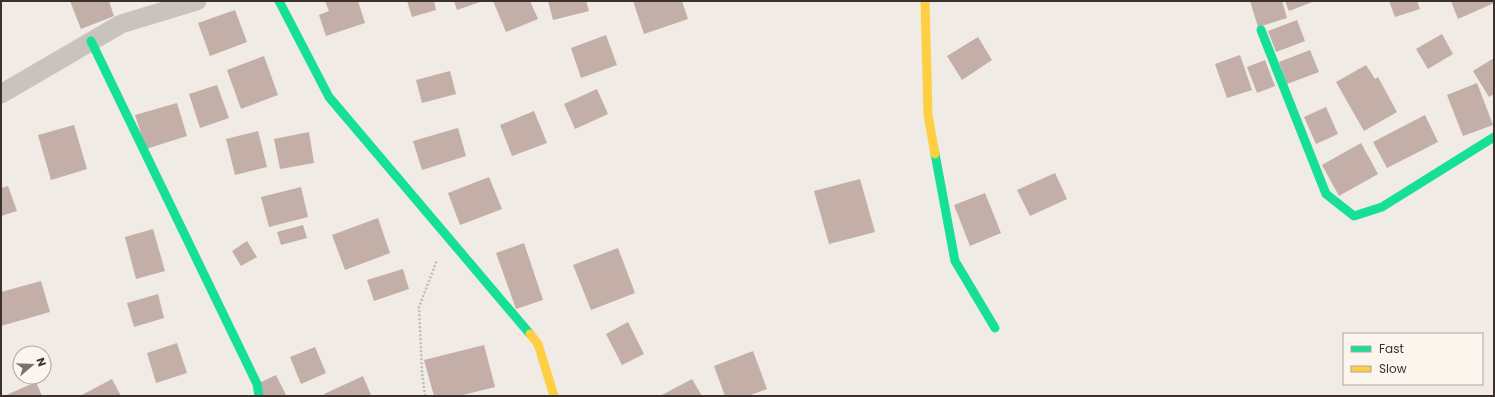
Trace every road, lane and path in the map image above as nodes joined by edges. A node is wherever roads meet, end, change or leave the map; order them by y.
1 (198, 1) edge
2 (279, 1) edge
3 (926, 1) edge
4 (1260, 30) dead end
5 (91, 41) junction
6 (1, 94) edge
7 (1494, 137) edge
8 (447, 236) junction
9 (995, 328) dead end
10 (260, 396) edge
11 (425, 396) edge
12 (554, 396) edge

1 - 5 street
2 - 8 street
3 - 9 street
4 - 7 street
5 - 6 street
5 - 10 street
8 - 11 path
8 - 12 street

